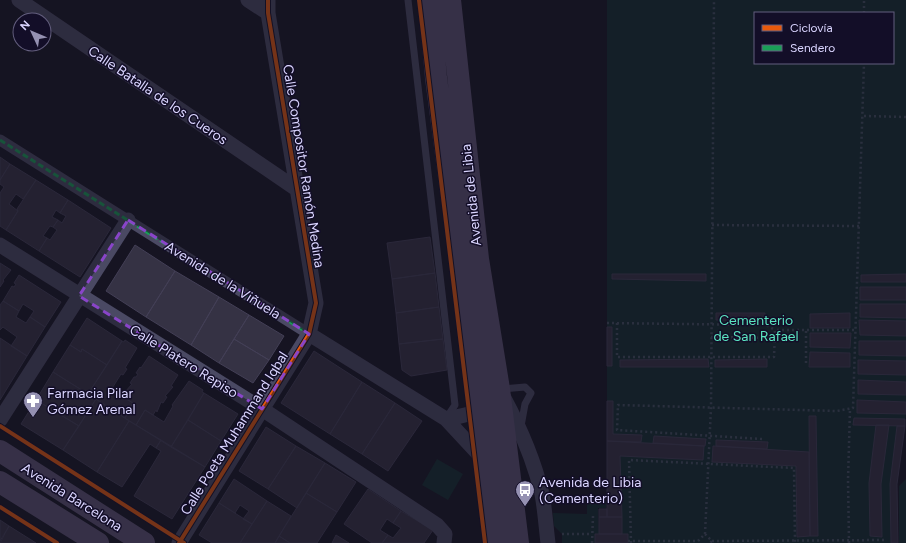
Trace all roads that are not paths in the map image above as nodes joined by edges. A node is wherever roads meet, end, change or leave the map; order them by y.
1 (19, 0) edge
2 (248, 0) edge
3 (408, 0) edge
4 (429, 0) edge
5 (450, 0) edge
6 (268, 7) edge
7 (0, 140) edge
8 (298, 190) junction
9 (128, 220) junction
10 (0, 246) edge
11 (79, 296) junction
12 (309, 334) junction
13 (499, 389) junction
14 (262, 409) junction
15 (479, 411) junction
16 (446, 419) junction
17 (0, 420) edge
18 (521, 429) junction
19 (0, 451) edge
20 (486, 461) junction
21 (0, 482) edge
22 (445, 538) edge
23 (98, 543) edge
24 (144, 543) edge
25 (178, 543) edge
26 (497, 543) edge
27 (518, 543) edge
28 (548, 543) edge

1 - 8 street, Calle Batalla de los Cueros
2 - 6 street
3 - 16 lane
4 - 15 main road, Avenida de Libia
5 - 13 main road, Avenida de Libia
6 - 8 street, Calle Compositor Ramón Medina
7 - 9 street, Avenida de la Viñuela
8 - 12 street, Calle Compositor Ramón Medina
9 - 11 street
9 - 12 street, Avenida de la Viñuela
10 - 11 street, Calle Platero Repiso
11 - 14 street, Calle Platero Repiso
11 - 17 street
12 - 14 street, Calle Poeta Muhammand Iqbal
12 - 16 street, Avenida de la Viñuela
13 - 15 street
13 - 18 street, Avenida de Libia
13 - 18 lane
13 - 27 main road, Avenida de Libia
14 - 22 street, Calle Platero Repiso
14 - 25 street, Calle Poeta Muhammand Iqbal
15 - 16 street
15 - 20 main road, Avenida de Libia
16 - 20 street, Avenida de la Viñuela
18 - 28 street, Avenida de Libia
19 - 24 main road, Avenida Barcelona
20 - 26 main road, Avenida de Libia
21 - 23 main road, Avenida Barcelona

